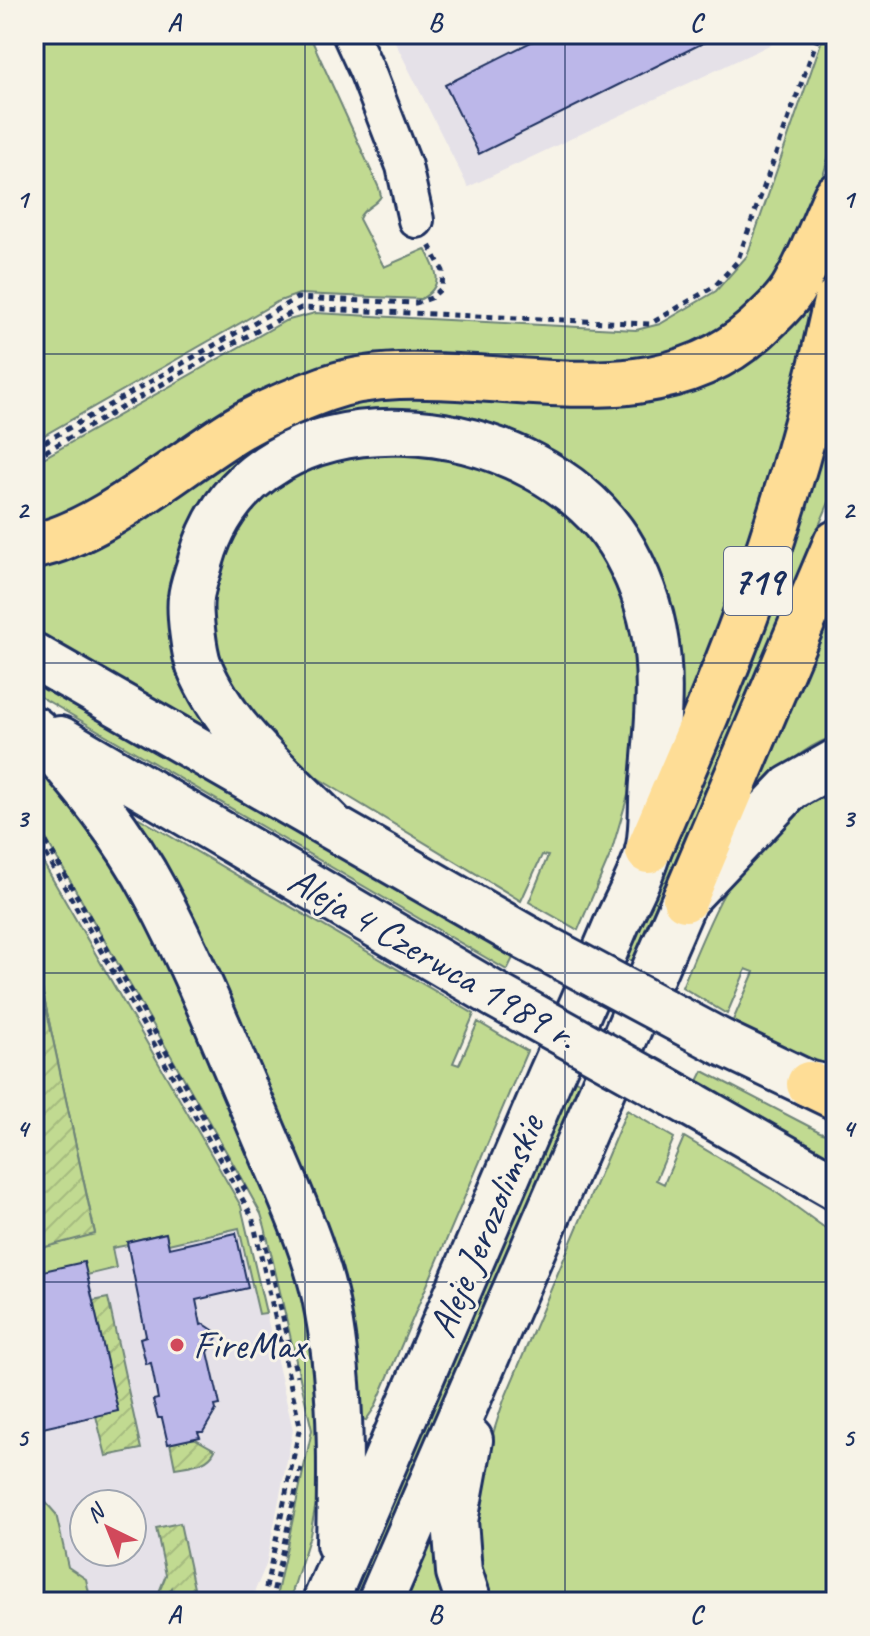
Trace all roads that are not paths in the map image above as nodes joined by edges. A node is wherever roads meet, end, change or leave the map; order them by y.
1 (350, 34) edge
2 (836, 196) edge
3 (416, 220) road end
4 (836, 301) edge
5 (836, 543) edge
6 (34, 546) edge
7 (34, 656) edge
8 (34, 726) edge
9 (836, 762) edge
10 (330, 824) junction
11 (648, 851) junction
12 (685, 899) junction
13 (827, 1090) edge
14 (836, 1187) edge
15 (486, 1357) junction
16 (331, 1586) edge
17 (380, 1602) edge
18 (469, 1602) edge

1 - 3 street
2 - 6 main road
4 - 11 main road, 719
5 - 12 main road, 719
7 - 10 main road, Aleja 4 Czerwca 1989 r.
8 - 14 main road, Aleja 4 Czerwca 1989 r., bridge
8 - 16 main road
9 - 12 main road, Aleje Jerozolimskie
10 - 11 main road, Aleje Jerozolimskie
10 - 13 main road, Aleja 4 Czerwca 1989 r., bridge
11 - 16 main road, Aleje Jerozolimskie / 719
12 - 15 main road, Aleje Jerozolimskie / 719
15 - 17 main road, Aleje Jerozolimskie / 719
15 - 18 main road

